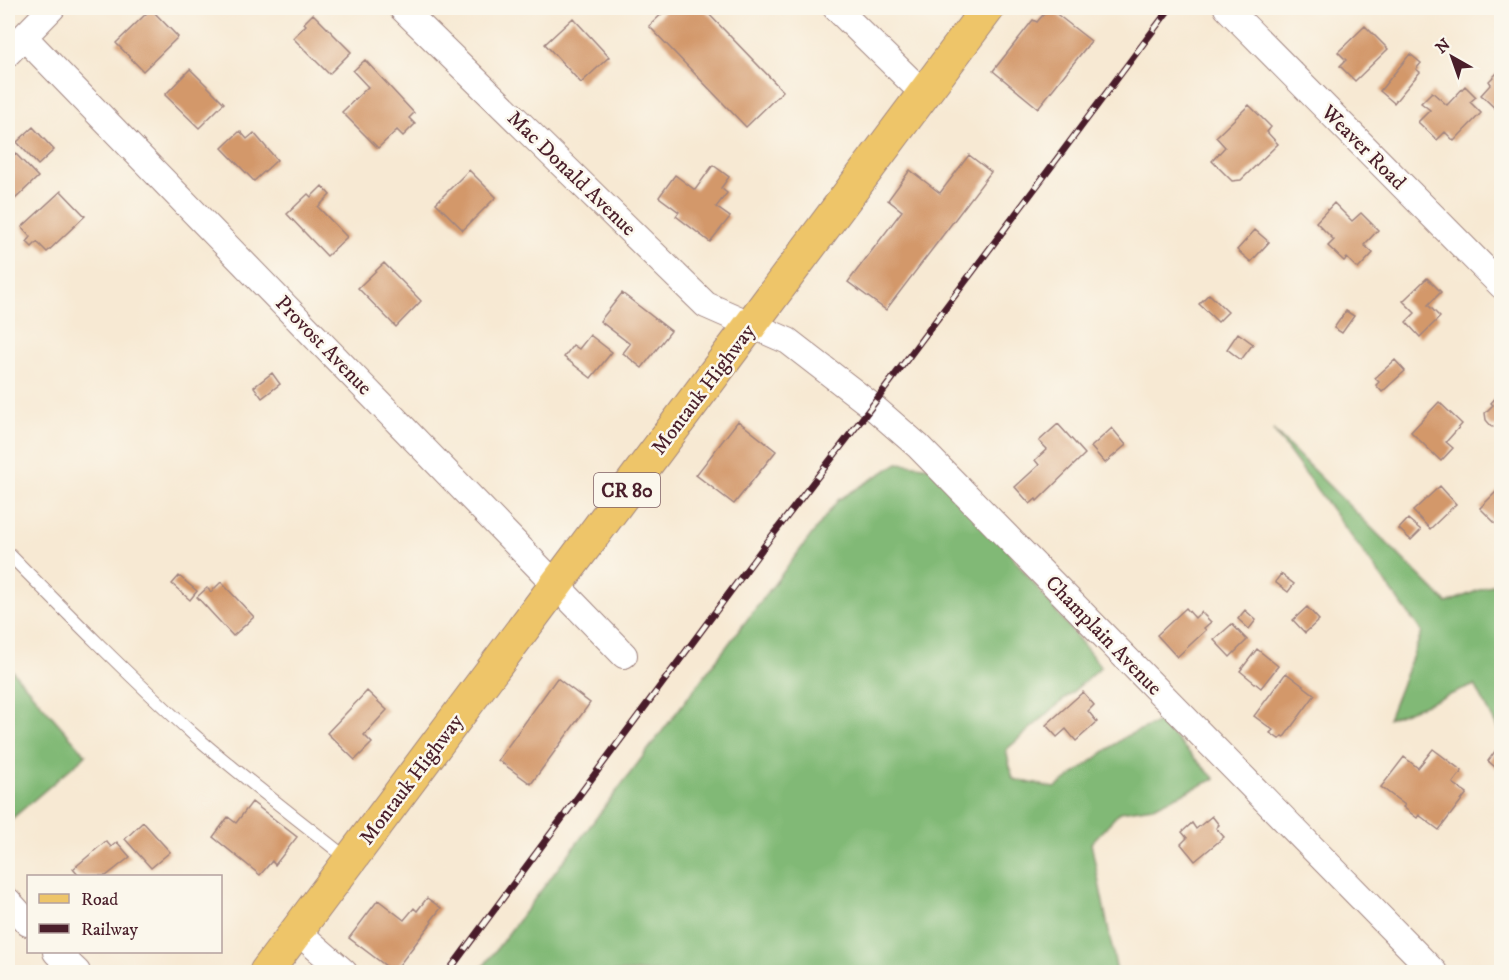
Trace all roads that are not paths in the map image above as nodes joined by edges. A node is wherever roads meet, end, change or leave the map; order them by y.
1 (52, 8) edge
2 (402, 8) edge
3 (836, 8) edge
4 (988, 8) edge
5 (1227, 8) edge
6 (16, 45) edge
7 (923, 93) junction
8 (1502, 286) edge
9 (751, 325) junction
10 (8, 553) edge
11 (556, 585) junction
12 (624, 655) dead end
13 (350, 861) junction
14 (8, 901) edge
15 (27, 922) edge
16 (297, 931) junction
17 (58, 953) edge
18 (77, 972) edge
19 (266, 972) edge
20 (344, 972) edge
21 (1434, 972) edge

1 - 6 street
2 - 9 street, Mac Donald Avenue
3 - 7 street
4 - 7 main road, Montauk Highway / CR 80
5 - 8 street, Weaver Road
6 - 11 street, Provost Avenue
7 - 9 main road, Montauk Highway / CR 80
9 - 11 main road, Montauk Highway / CR 80
9 - 21 street, Champlain Avenue
10 - 13 lane
11 - 12 street, Provost Avenue
11 - 13 main road, Montauk Highway / CR 80
13 - 16 main road, Montauk Highway / CR 80
14 - 15 street
16 - 19 main road, Montauk Highway / CR 80
16 - 20 street
17 - 18 street

